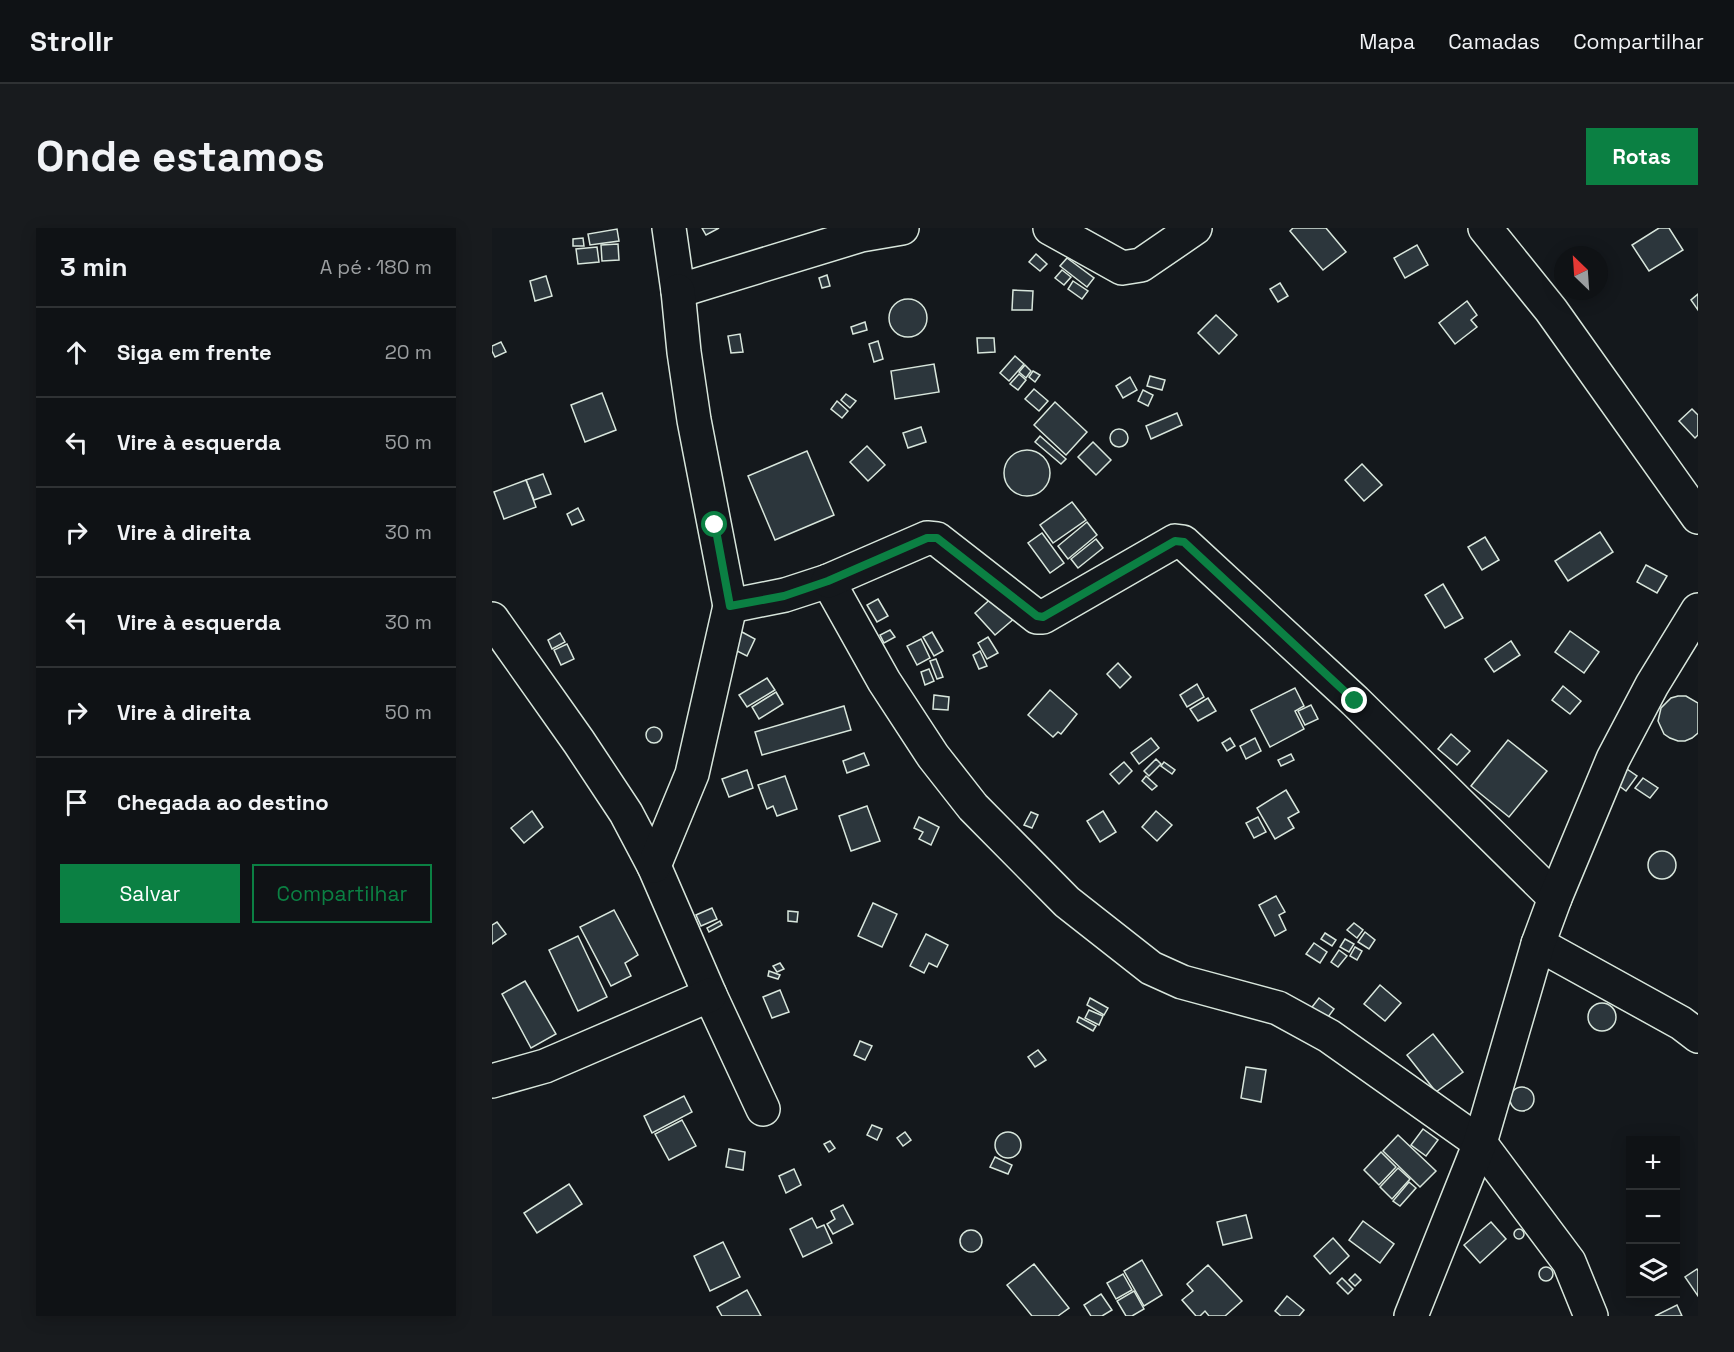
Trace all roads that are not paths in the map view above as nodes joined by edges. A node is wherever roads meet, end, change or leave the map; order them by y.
1 (669, 228) edge
2 (902, 228) edge
3 (1050, 228) edge
4 (1195, 228) edge
5 (1485, 228) edge
6 (678, 291) junction
7 (1698, 517) edge
8 (828, 581) junction
9 (730, 606) junction
10 (1698, 610) edge
11 (492, 619) edge
12 (654, 866) junction
13 (1555, 898) junction
14 (1538, 944) junction
15 (710, 995) junction
16 (1698, 1036) edge
17 (492, 1081) edge
18 (763, 1109) dead end
19 (1480, 1143) junction
20 (1411, 1316) edge
21 (1591, 1316) edge

1 - 6 street
2 - 6 street
3 - 4 street
5 - 7 street
6 - 9 street
8 - 9 street
8 - 13 street
8 - 19 street
9 - 12 street
10 - 13 street
11 - 12 street
12 - 15 street
13 - 14 street
14 - 16 street
14 - 19 street
15 - 17 street
15 - 18 street
19 - 20 street
19 - 21 street

